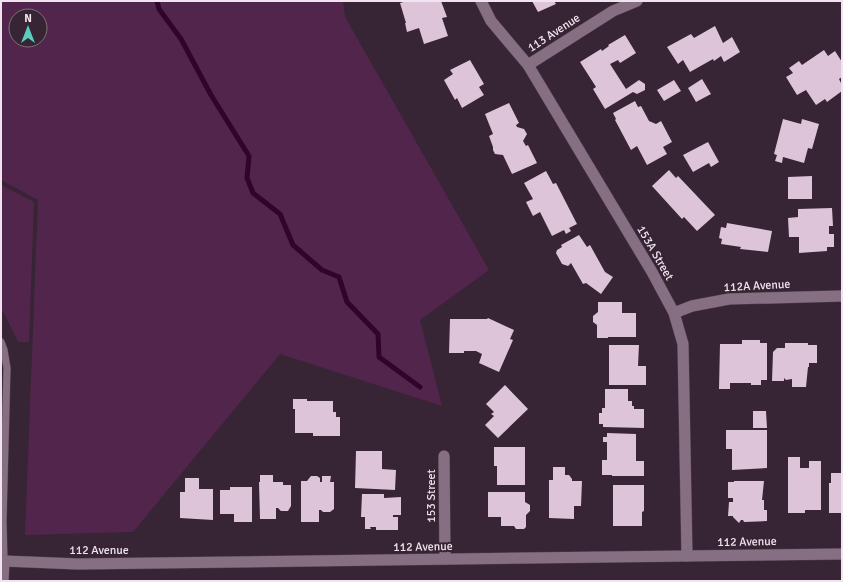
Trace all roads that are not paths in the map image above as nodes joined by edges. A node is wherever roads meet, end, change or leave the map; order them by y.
1 (481, 1) edge
2 (637, 1) edge
3 (528, 65) junction
4 (842, 296) edge
5 (674, 313) junction
6 (1, 342) edge
7 (444, 456) dead end
8 (842, 554) edge
9 (687, 556) junction
10 (445, 559) junction
11 (4, 561) junction
12 (4, 581) edge

1 - 3 street, 153A Street
2 - 3 street, 113 Avenue
3 - 5 street, 153A Street
4 - 5 street, 112A Avenue
5 - 9 street, 153A Street
6 - 11 lane
7 - 10 street, 153 Street
8 - 9 street, 112 Avenue
9 - 10 street, 112 Avenue
10 - 11 street, 112 Avenue
11 - 12 street

